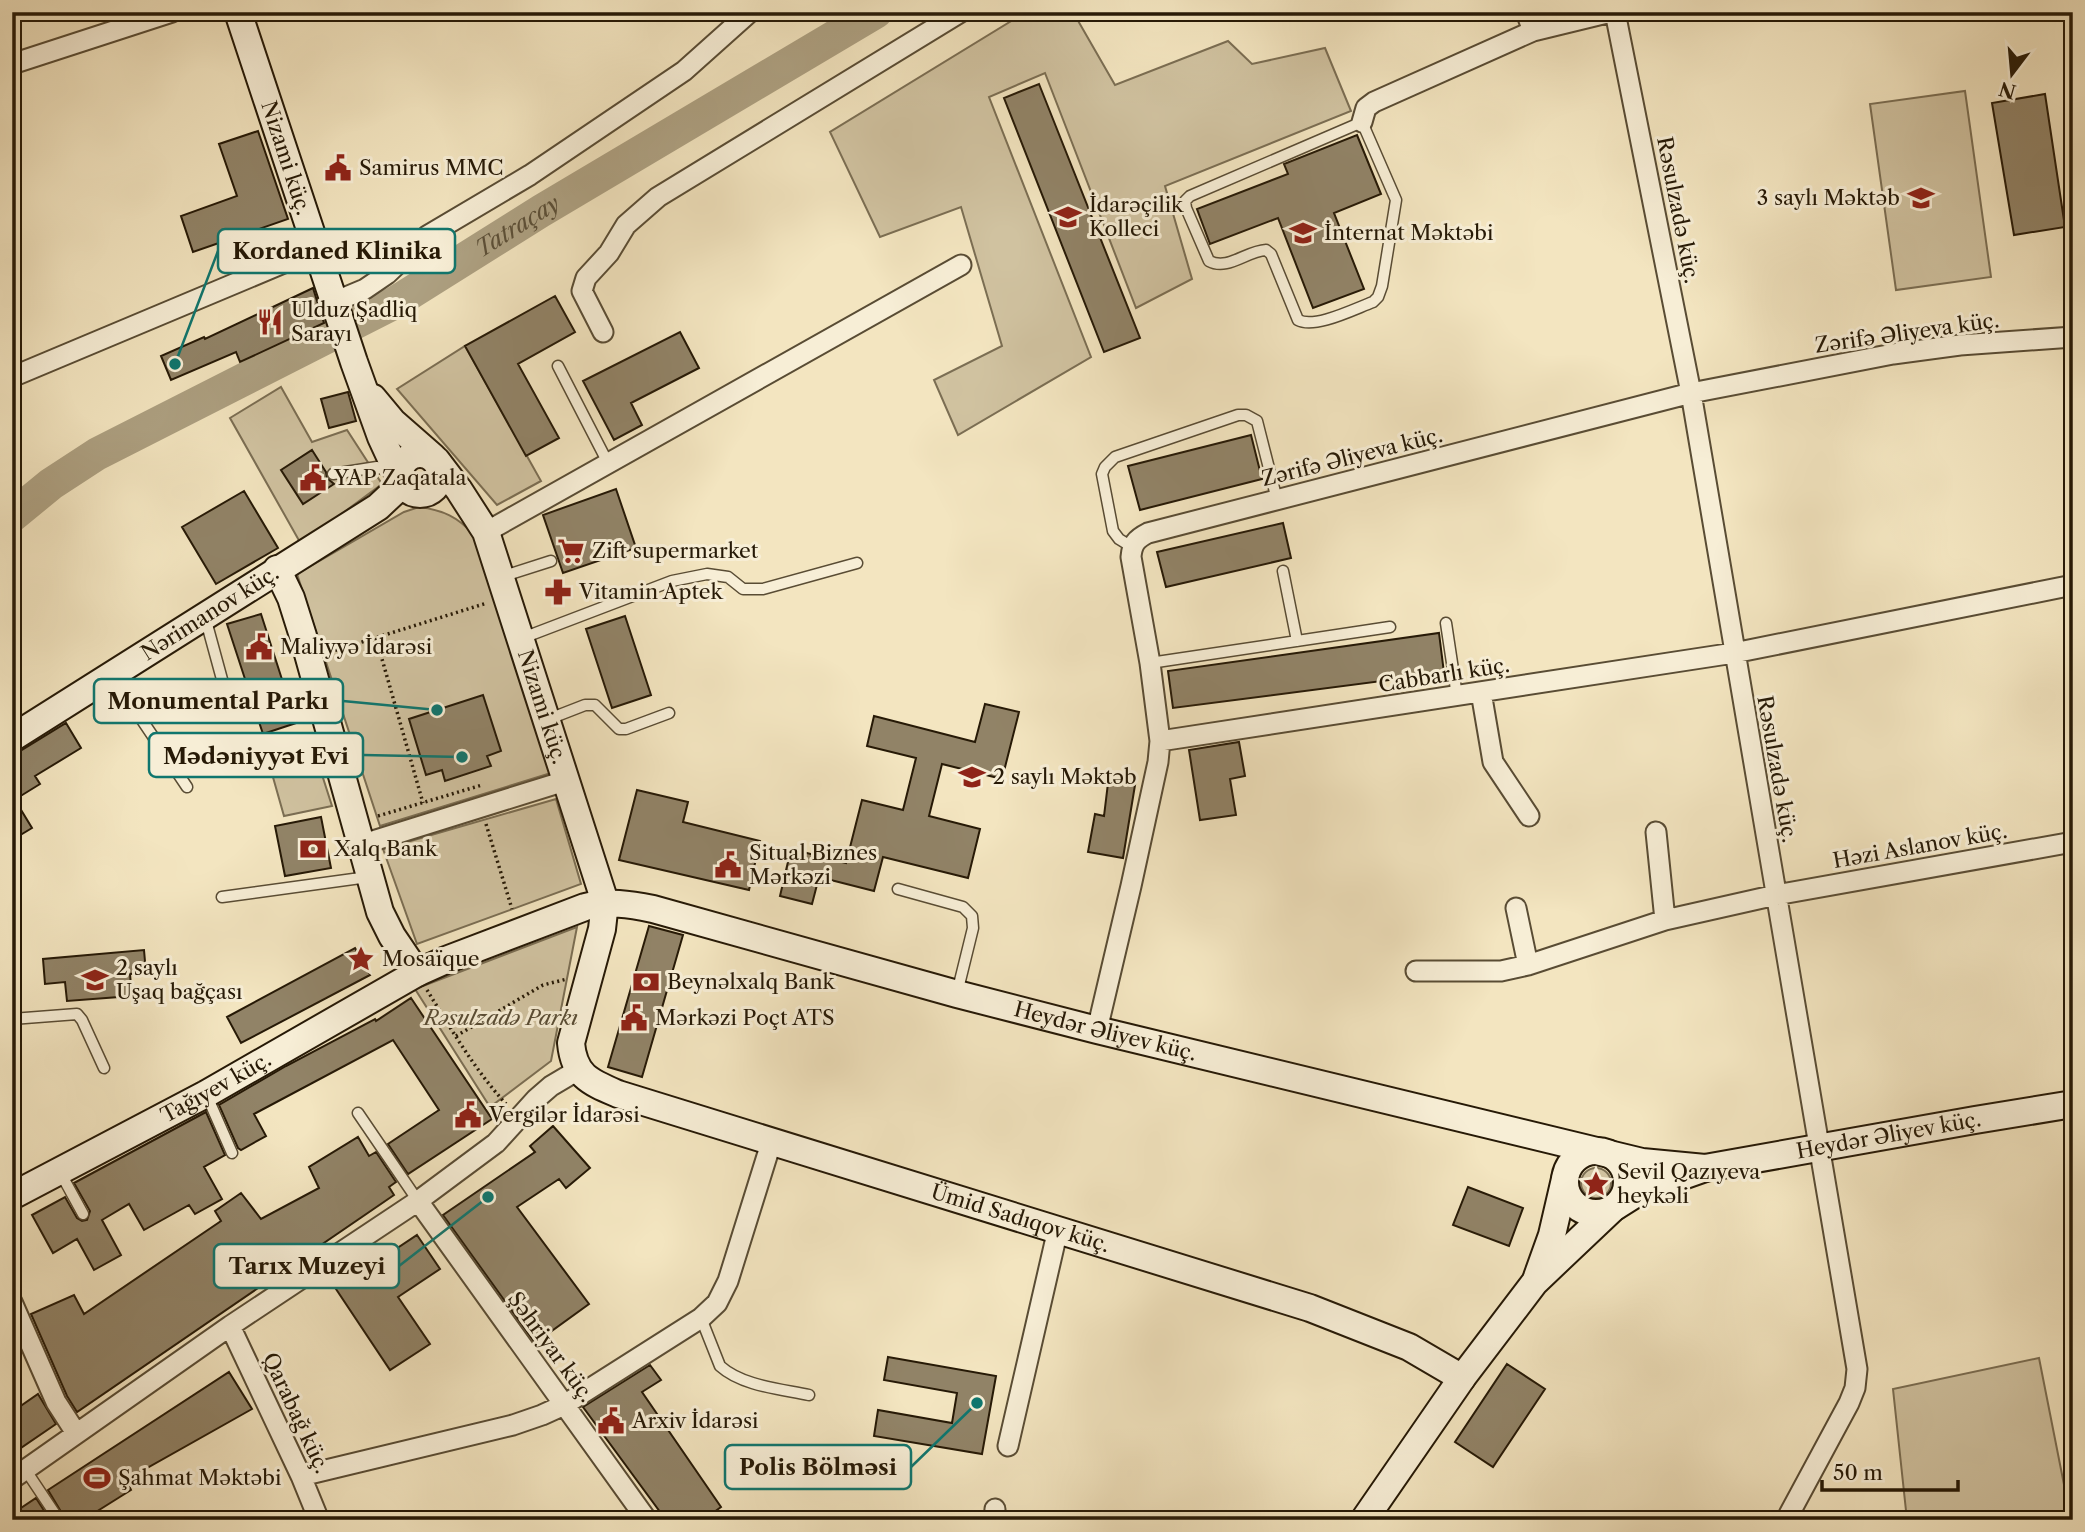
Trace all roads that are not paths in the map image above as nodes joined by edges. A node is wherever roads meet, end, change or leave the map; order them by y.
1 (172, 12) edge
2 (238, 12) edge
3 (750, 12) edge
4 (961, 12) edge
5 (1527, 12) edge
6 (1613, 12) edge
7 (1533, 32) junction
8 (12, 64) edge
9 (1362, 122) junction
10 (317, 249) junction
11 (961, 265) dead end
12 (334, 302) junction
13 (603, 332) dead end
14 (2073, 337) edge
15 (558, 366) dead end
16 (12, 377) edge
17 (362, 382) junction
18 (1691, 393) junction
19 (435, 459) junction
20 (608, 463) junction
21 (333, 474) dead end
22 (400, 478) junction
23 (423, 494) junction
24 (1277, 500) junction
25 (480, 523) junction
26 (1132, 547) junction
27 (551, 561) dead end
28 (857, 563) dead end
29 (278, 569) junction
30 (1283, 571) dead end
31 (2073, 585) edge
32 (498, 589) junction
33 (205, 615) junction
34 (1446, 623) dead end
35 (1390, 626) dead end
36 (520, 640) junction
37 (1297, 641) junction
38 (1734, 653) junction
39 (1150, 663) junction
40 (111, 674) junction
41 (1481, 692) junction
42 (226, 694) dead end
43 (1457, 696) junction
44 (669, 713) dead end
45 (545, 720) junction
46 (12, 738) edge
47 (1160, 741) junction
48 (565, 781) junction
49 (187, 787) dead end
50 (1529, 816) dead end
51 (1656, 832) dead end
52 (2073, 842) edge
53 (360, 845) junction
54 (368, 877) junction
55 (898, 889) dead end
56 (1776, 895) junction
57 (222, 897) dead end
58 (605, 902) junction
59 (1516, 908) dead end
60 (1665, 920) junction
61 (1528, 965) junction
62 (1416, 971) dead end
63 (417, 973) junction
64 (957, 994) junction
65 (12, 1019) edge
66 (1097, 1030) junction
67 (104, 1068) dead end
68 (578, 1070) junction
69 (206, 1094) junction
70 (2073, 1104) edge
71 (358, 1113) dead end
72 (772, 1140) junction
73 (1820, 1147) junction
74 (232, 1153) dead end
75 (1607, 1154) junction
76 (1705, 1168) junction
77 (60, 1172) junction
78 (1566, 1177) junction
79 (12, 1196) edge
80 (418, 1201) junction
81 (1613, 1208) junction
82 (83, 1214) dead end
83 (1058, 1229) junction
84 (1535, 1282) junction
85 (14, 1310) edge
86 (701, 1318) junction
87 (230, 1326) junction
88 (1462, 1378) junction
89 (809, 1395) dead end
90 (564, 1405) junction
91 (76, 1433) junction
92 (1008, 1446) dead end
93 (19, 1474) edge
94 (301, 1475) junction
95 (59, 1520) edge
96 (319, 1520) edge
97 (647, 1520) edge
98 (1364, 1520) edge
99 (1786, 1520) edge

1 - 8 street
2 - 10 main road, Nizami küç.
3 - 12 street
4 - 13 street
5 - 7 street
6 - 7 street
6 - 18 street, Rəsulzadə küç.
7 - 9 street
9 - 9 lane
10 - 12 main road, Nizami küç.
10 - 16 street
11 - 20 street
12 - 17 main road, Nizami küç.
14 - 18 street, Zərifə Əliyeva küç.
15 - 20 lane
17 - 19 main road, Nizami küç.
17 - 22 main road, Nizami küç.
18 - 24 street, Zərifə Əliyeva küç.
18 - 38 street, Rəsulzadə küç.
19 - 22 main road
19 - 23 main road
19 - 25 main road, Nizami küç.
20 - 25 street
21 - 22 lane
22 - 23 main road
22 - 29 main road, Nərimanov küç.
23 - 25 main road
24 - 26 street, Zərifə Əliyeva küç.
24 - 26 lane
25 - 32 main road, Nizami küç.
26 - 39 street
27 - 32 lane
28 - 36 lane
29 - 33 main road, Nərimanov küç.
29 - 53 main road
30 - 37 lane
31 - 38 street, Cabbarlı küç.
32 - 36 main road, Nizami küç.
33 - 40 main road, Nərimanov küç.
33 - 42 lane
34 - 43 lane
35 - 37 lane
36 - 45 main road, Nizami küç.
37 - 39 lane
38 - 41 street, Cabbarlı küç.
38 - 56 street, Rəsulzadə küç.
39 - 47 street
40 - 46 main road, Nərimanov küç.
40 - 49 lane
41 - 43 street, Cabbarlı küç.
41 - 50 street
43 - 47 street, Cabbarlı küç.
44 - 45 lane
45 - 48 main road, Nizami küç.
47 - 66 street
48 - 53 street
48 - 58 main road, Nizami küç.
51 - 60 street
52 - 56 street, Həzi Aslanov küç.
53 - 54 main road
54 - 57 lane
54 - 63 main road
55 - 64 lane
56 - 60 street, Həzi Aslanov küç.
56 - 73 street, Rəsulzadə küç.
58 - 63 main road, Tağıyev küç.
58 - 64 main road, Heydər Əliyev küç.
58 - 68 main road
59 - 61 street
60 - 61 street, Həzi Aslanov küç.
61 - 62 street, Həzi Aslanov küç.
63 - 69 main road, Tağıyev küç.
64 - 66 main road, Heydər Əliyev küç.
65 - 67 lane
66 - 75 main road, Heydər Əliyev küç.
68 - 72 main road, Ümid Sadıqov küç.
68 - 80 street
69 - 74 lane
69 - 77 main road, Tağıyev küç.
70 - 73 main road, Heydər Əliyev küç.
71 - 80 lane
72 - 83 main road, Ümid Sadıqov küç.
72 - 86 street
73 - 76 main road, Heydər Əliyev küç.
73 - 99 street, Rəsulzadə küç.
75 - 76 main road, Heydər Əliyev küç.
75 - 78 main road
75 - 81 main road
76 - 81 main road
77 - 79 main road, Tağıyev küç.
77 - 82 lane
78 - 81 main road
78 - 84 main road
80 - 87 street
80 - 90 street, Şəhriyar küç.
81 - 84 main road
83 - 88 main road, Ümid Sadıqov küç.
83 - 92 street
84 - 88 main road
85 - 91 street
86 - 89 lane
86 - 90 street
87 - 91 street
87 - 94 street, Qarabağ küç.
88 - 98 main road
90 - 94 street
90 - 97 street, Şəhriyar küç.
91 - 93 street
93 - 95 lane
94 - 96 street, Qarabağ küç.

